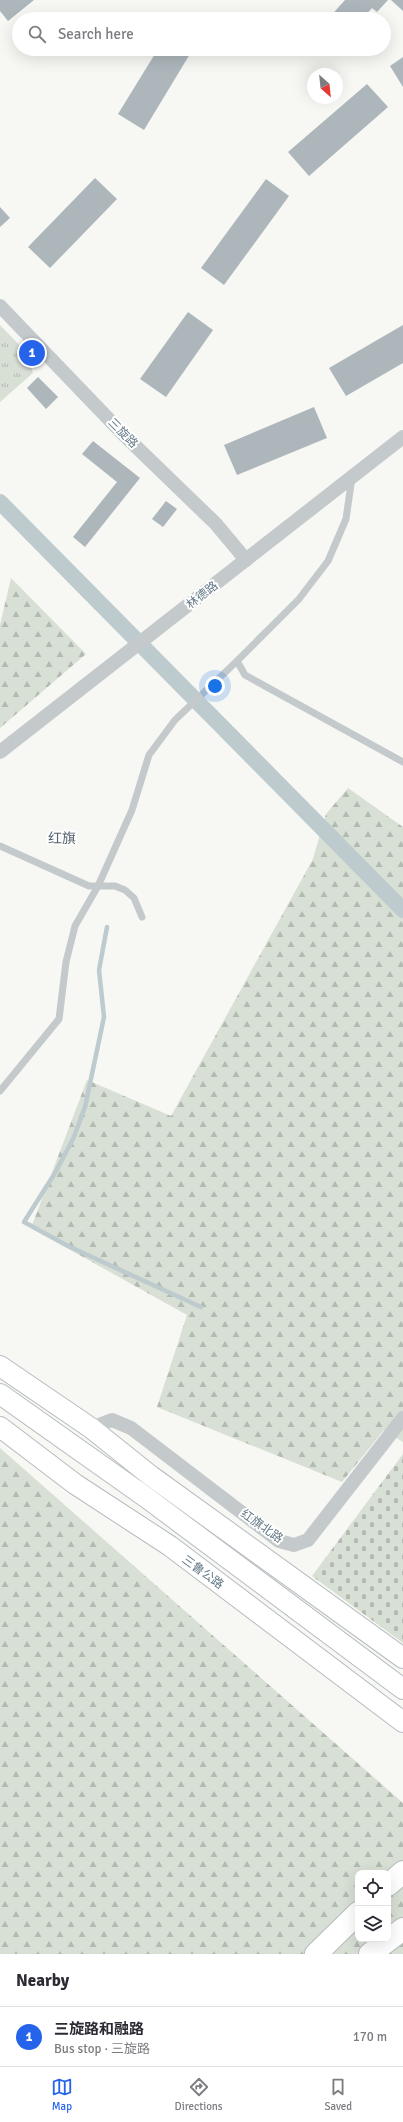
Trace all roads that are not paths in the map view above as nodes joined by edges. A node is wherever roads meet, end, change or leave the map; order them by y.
1 (0, 306) edge
2 (403, 437) edge
3 (352, 477) junction
4 (246, 560) junction
5 (237, 661) junction
6 (0, 752) edge
7 (403, 762) edge
8 (0, 846) edge
9 (98, 886) junction
10 (142, 917) dead end
11 (0, 1091) edge
12 (0, 1366) edge
13 (0, 1394) edge
14 (403, 1418) edge
15 (0, 1427) edge
16 (91, 1428) junction
17 (403, 1658) edge
18 (403, 1689) edge
19 (403, 1722) edge
20 (403, 1872) edge
21 (391, 1882) edge
22 (355, 1916) edge
23 (403, 1929) edge
24 (316, 1954) edge
25 (370, 1954) edge

1 - 4 street, 三旋路
2 - 3 street, 林德路
3 - 4 street, 林德路
3 - 5 lane
4 - 6 street, 林德路
5 - 7 lane
5 - 9 lane
8 - 9 lane
9 - 10 lane
9 - 11 lane
12 - 16 main road
13 - 18 main road
14 - 16 street, 红旗北路
15 - 19 main road, 三鲁公路
16 - 17 main road
20 - 21 highway
22 - 24 highway
23 - 25 highway

